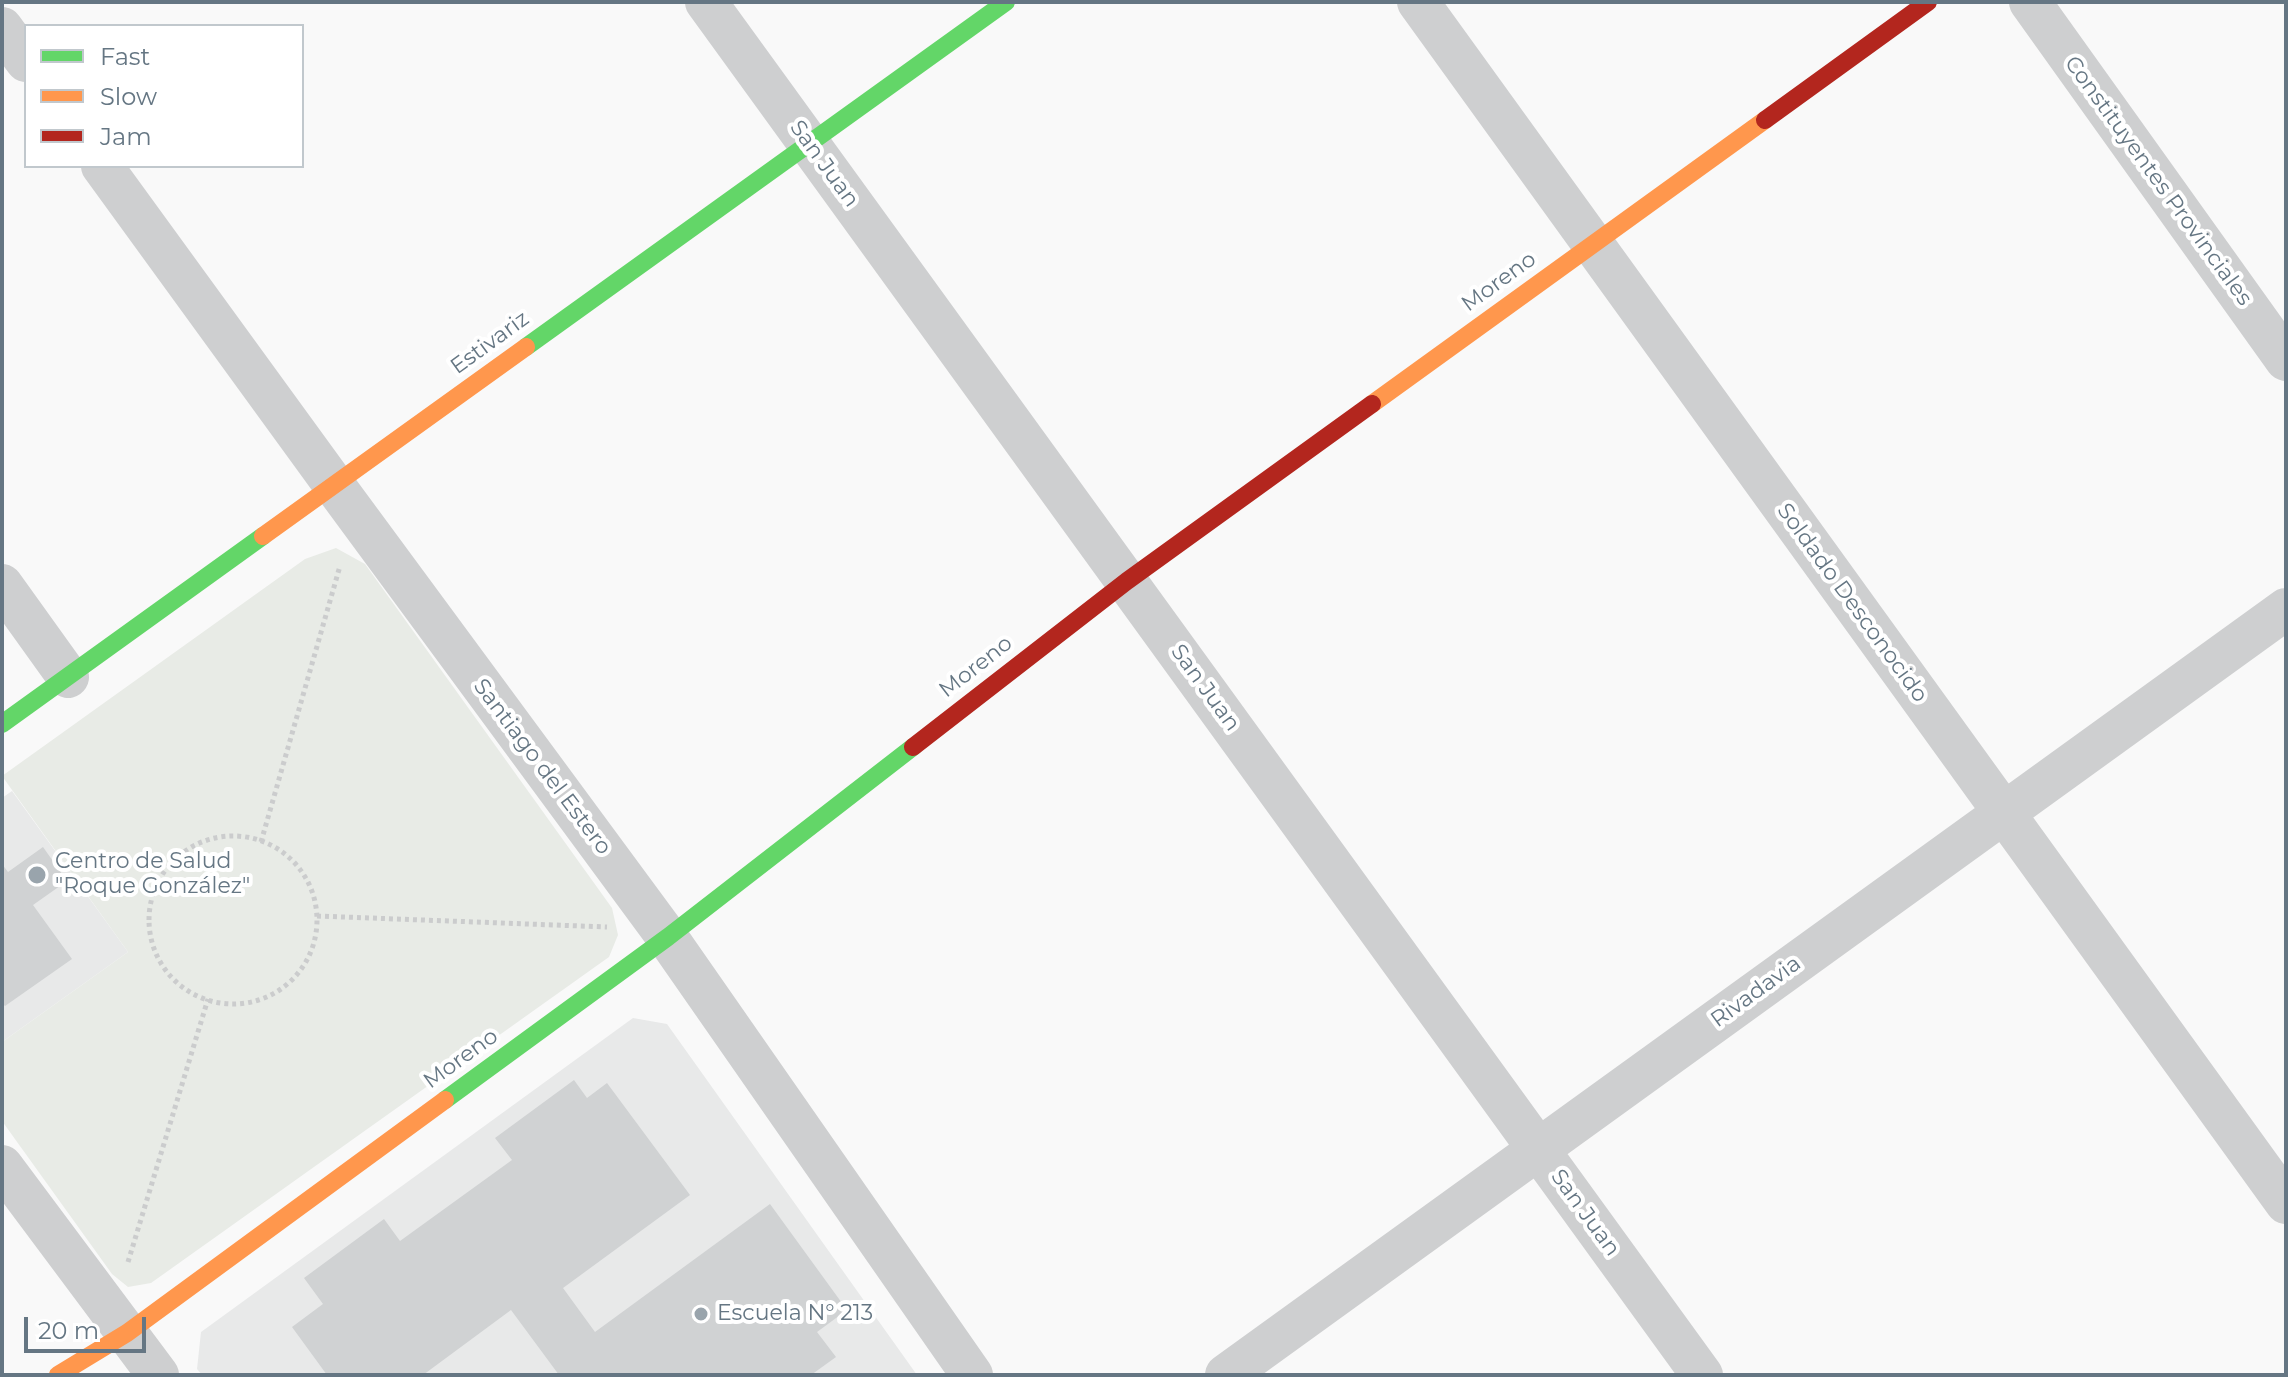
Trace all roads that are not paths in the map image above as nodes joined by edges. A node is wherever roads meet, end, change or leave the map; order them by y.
1 (706, 2) edge
2 (1006, 2) edge
3 (1418, 2) edge
4 (1928, 2) edge
5 (2030, 2) edge
6 (2, 28) edge
7 (24, 58) edge
8 (808, 143) junction
9 (103, 168) edge
10 (1593, 244) junction
11 (2286, 360) edge
12 (344, 500) junction
13 (1127, 581) junction
14 (2, 585) edge
15 (2286, 609) edge
16 (68, 677) junction
17 (2, 724) edge
18 (2004, 813) junction
19 (665, 934) junction
20 (1538, 1149) junction
21 (2, 1166) edge
22 (2286, 1203) edge
23 (119, 1323) junction
24 (58, 1375) edge
25 (158, 1375) edge
26 (972, 1375) edge
27 (1226, 1375) edge
28 (1702, 1375) edge

1 - 8 street, San Juan
2 - 8 street, Estivariz
3 - 10 street, Soldado Desconocido
4 - 10 street, Moreno
5 - 11 street, Constituyentes Provinciales
6 - 7 street
8 - 12 street, Estivariz
8 - 13 street, San Juan
9 - 12 street, Santiago del Estero
10 - 13 street, Moreno
10 - 18 street, Soldado Desconocido
12 - 16 street, Estivariz
12 - 19 street, Santiago del Estero
13 - 19 street, Moreno
13 - 20 street, San Juan
14 - 16 street
15 - 18 street, Rivadavia
16 - 17 street, Estivariz
18 - 20 street, Rivadavia
18 - 22 street, Soldado Desconocido
19 - 23 street, Moreno
19 - 26 street, Santiago del Estero
20 - 27 street, Rivadavia
20 - 28 street, San Juan
21 - 23 street
23 - 24 street, Moreno
23 - 25 street

